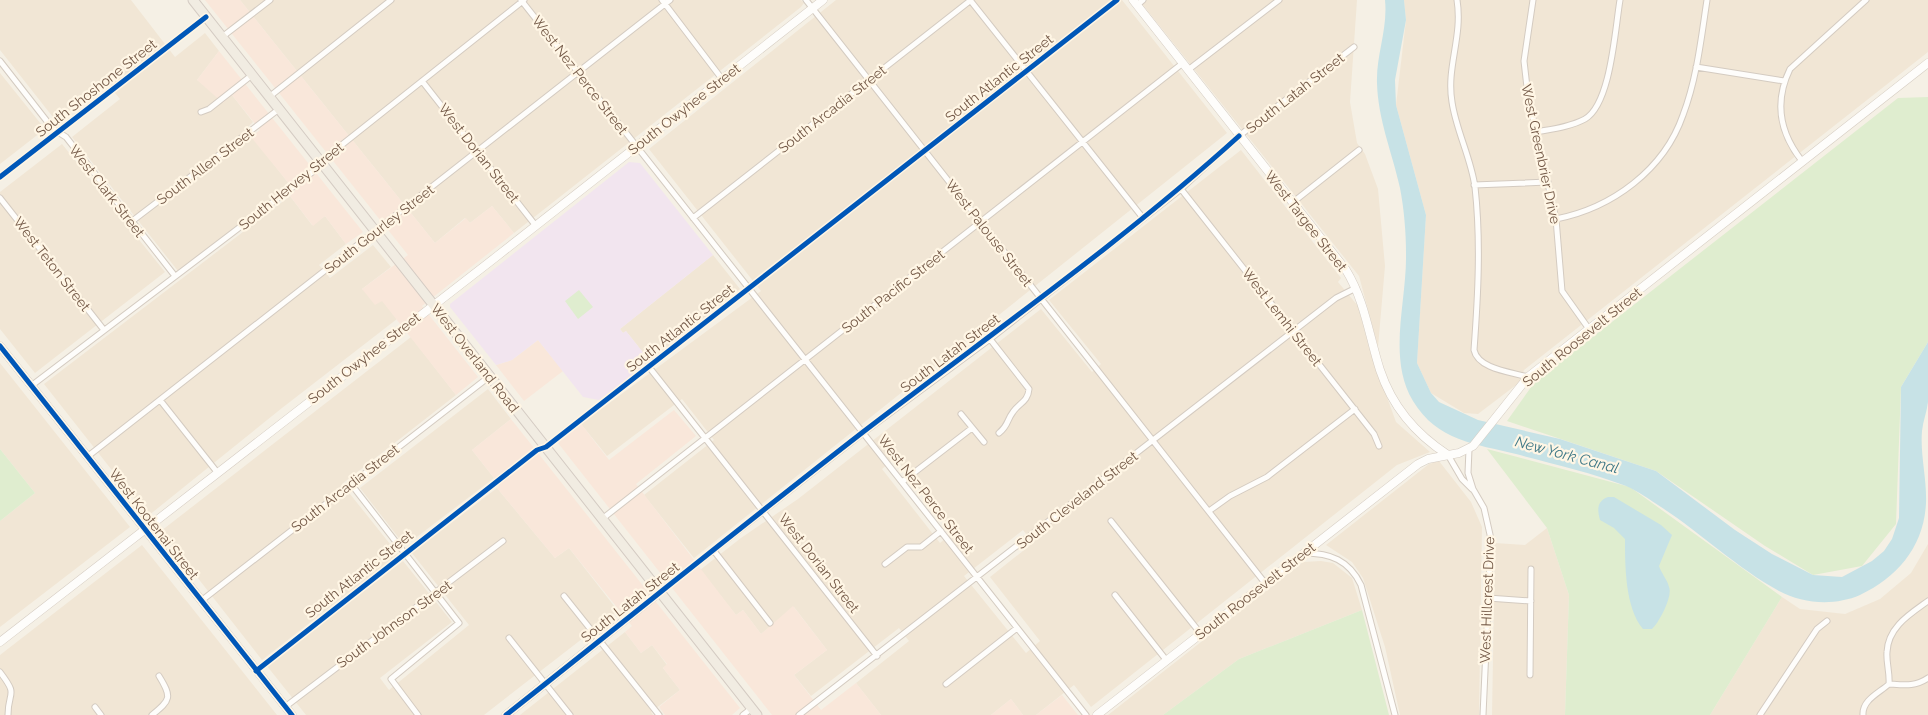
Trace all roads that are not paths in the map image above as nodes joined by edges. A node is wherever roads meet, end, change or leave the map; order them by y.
1 (193, 0) edge
2 (270, 0) edge
3 (391, 0) edge
4 (806, 0) edge
5 (823, 0) edge
6 (970, 0) edge
7 (1117, 0) edge
8 (1279, 0) edge
9 (1457, 0) edge
10 (1533, 0) edge
11 (1620, 0) edge
12 (1707, 0) edge
13 (1866, 0) edge
14 (522, 1) edge
15 (666, 1) edge
16 (1138, 2) edge
17 (812, 8) junction
18 (206, 17) junction
19 (222, 37) junction
20 (1354, 47) dead end
21 (0, 61) edge
22 (1183, 63) junction
23 (1928, 63) edge
24 (1696, 68) junction
25 (1188, 70) junction
26 (1026, 71) junction
27 (578, 72) junction
28 (252, 75) junction
29 (722, 79) junction
30 (869, 80) junction
31 (422, 81) junction
32 (1784, 81) junction
33 (269, 96) junction
34 (279, 110) junction
35 (201, 112) dead end
36 (59, 132) junction
37 (1536, 132) junction
38 (1239, 136) junction
39 (1082, 142) junction
40 (636, 146) junction
41 (1359, 150) dead end
42 (478, 151) junction
43 (925, 151) junction
44 (1802, 161) junction
45 (323, 164) junction
46 (0, 177) edge
47 (1548, 182) junction
48 (1474, 185) junction
49 (1181, 189) junction
50 (0, 198) edge
51 (1292, 203) junction
52 (693, 218) junction
53 (1143, 218) junction
54 (1556, 219) junction
55 (131, 222) junction
56 (980, 222) junction
57 (536, 226) junction
58 (376, 231) junction
59 (175, 276) junction
60 (749, 288) junction
61 (1356, 288) junction
62 (1040, 298) junction
63 (433, 304) junction
64 (1589, 329) junction
65 (104, 330) junction
66 (1293, 332) junction
67 (990, 339) junction
68 (0, 346) edge
69 (806, 360) junction
70 (649, 367) junction
71 (490, 376) junction
72 (1528, 377) junction
73 (31, 386) junction
74 (160, 400) junction
75 (1355, 409) junction
76 (961, 414) dead end
77 (972, 428) junction
78 (863, 432) junction
79 (999, 433) dead end
80 (705, 438) junction
81 (1152, 440) junction
82 (984, 442) dead end
83 (1379, 446) dead end
84 (546, 447) junction
85 (1471, 447) junction
86 (1448, 455) junction
87 (87, 457) junction
88 (217, 472) junction
89 (902, 482) junction
90 (351, 484) junction
91 (1472, 489) junction
92 (1209, 511) junction
93 (764, 512) junction
94 (602, 518) junction
95 (1111, 521) dead end
96 (144, 529) junction
97 (941, 531) junction
98 (503, 541) dead end
99 (714, 551) junction
100 (404, 553) junction
101 (1303, 553) junction
102 (885, 564) dead end
103 (1531, 570) dead end
104 (978, 577) junction
105 (1265, 583) junction
106 (434, 591) junction
107 (660, 592) junction
108 (1115, 595) dead end
109 (564, 596) dead end
110 (1488, 598) junction
111 (201, 601) junction
112 (1530, 601) junction
113 (1928, 601) edge
114 (1826, 621) dead end
115 (770, 623) dead end
116 (1018, 628) junction
117 (1201, 634) junction
118 (509, 638) dead end
119 (600, 641) junction
120 (0, 642) edge
121 (877, 656) junction
122 (1167, 661) junction
123 (256, 671) junction
124 (0, 672) edge
125 (1530, 675) dead end
126 (159, 676) dead end
127 (1928, 678) edge
128 (545, 684) junction
129 (946, 684) dead end
130 (1888, 684) junction
131 (284, 706) junction
132 (95, 707) dead end
133 (755, 712) edge
134 (8, 715) edge
135 (101, 715) edge
136 (152, 715) edge
137 (292, 715) edge
138 (418, 715) edge
139 (506, 715) edge
140 (570, 715) edge
141 (658, 715) edge
142 (743, 715) edge
143 (799, 715) edge
144 (1086, 715) edge
145 (1097, 715) edge
146 (1395, 715) edge
147 (1483, 715) edge
148 (1760, 715) edge
149 (1863, 715) edge

1 - 18 main road, West Overland Road
2 - 19 street
3 - 33 street
4 - 17 street, West Palouse Street
5 - 17 street, South Owyhee Street
6 - 26 street
6 - 30 street, South Arcadia Street
7 - 26 street, South Atlantic Street
8 - 25 street
9 - 48 street
10 - 37 street, West Greenbrier Drive
11 - 37 street
12 - 24 street
13 - 32 street
14 - 27 street, West Nez Perce Street
14 - 31 street, South Hervey Street
15 - 27 street, South Gourley Street
15 - 29 street
16 - 22 street, West Targee Street
17 - 29 street, South Owyhee Street
17 - 30 street, West Palouse Street
18 - 19 main road, West Overland Road
18 - 36 street, South Shoshone Street
19 - 28 main road, West Overland Road
20 - 38 street, South Latah Street
21 - 36 street, West Clark Street
22 - 25 street, West Targee Street
22 - 39 street, South Pacific Street
23 - 44 street, South Roosevelt Street
24 - 32 street
24 - 54 street
25 - 38 street, West Targee Street
26 - 39 street
26 - 43 street, South Atlantic Street
27 - 40 street, West Nez Perce Street
27 - 42 street, South Gourley Street
28 - 33 main road, West Overland Road
28 - 35 street
29 - 40 street, South Owyhee Street
30 - 43 street, West Palouse Street
30 - 52 street, South Arcadia Street
31 - 42 street, West Dorian Street
31 - 45 street, South Hervey Street
32 - 44 street
33 - 34 main road, West Overland Road
34 - 45 main road, West Overland Road
34 - 55 street, South Allen Street
36 - 46 street, South Shoshone Street
36 - 55 street, West Clark Street
37 - 47 street, West Greenbrier Drive
38 - 49 street, South Latah Street
38 - 51 street, West Targee Street
39 - 53 street
39 - 56 street, South Pacific Street
40 - 52 street, West Nez Perce Street
40 - 57 street, South Owyhee Street
41 - 51 street
42 - 57 street, West Dorian Street
42 - 58 street, South Gourley Street
43 - 56 street, West Palouse Street
43 - 60 street, South Atlantic Street
44 - 64 street, South Roosevelt Street
45 - 58 main road, West Overland Road
45 - 59 street, South Hervey Street
47 - 48 street
47 - 54 street, West Greenbrier Drive
48 - 72 street
49 - 53 street, South Latah Street
49 - 66 street, West Lemhi Street
50 - 65 street, West Teton Street
51 - 61 street, West Targee Street
52 - 60 street, West Nez Perce Street
53 - 62 street, South Latah Street
54 - 64 street, West Greenbrier Drive
55 - 59 street, West Clark Street
56 - 62 street, West Palouse Street
56 - 69 street, South Pacific Street
57 - 63 street, South Owyhee Street
58 - 63 main road, West Overland Road
58 - 74 street, South Gourley Street
59 - 65 street, South Hervey Street
60 - 69 street, West Nez Perce Street
60 - 70 street, South Atlantic Street
61 - 66 street, South Cleveland Street
61 - 86 street, West Targee Street
62 - 67 street, South Latah Street
62 - 81 street, West Palouse Street
63 - 71 main road, West Overland Road
63 - 88 street, South Owyhee Street
64 - 72 street, South Roosevelt Street
65 - 73 street, South Hervey Street
66 - 75 street, West Lemhi Street
66 - 81 street, South Cleveland Street
67 - 78 street, South Latah Street
67 - 79 street
68 - 73 street, West Kootenai Street
69 - 78 street, West Nez Perce Street
69 - 80 street, South Pacific Street
70 - 80 street, West Dorian Street
70 - 84 street, South Atlantic Street
71 - 84 main road, West Overland Road
71 - 90 street, South Arcadia Street
72 - 85 street, South Roosevelt Street
73 - 87 street, West Kootenai Street
74 - 87 street, South Gourley Street
74 - 88 street
75 - 83 street, West Lemhi Street
75 - 92 street
76 - 77 street
77 - 82 street
77 - 89 street
78 - 89 street, West Nez Perce Street
78 - 93 street, South Latah Street
80 - 93 street, West Dorian Street
80 - 94 street, South Pacific Street
81 - 92 street, West Palouse Street
81 - 104 street, South Cleveland Street
84 - 94 main road, West Overland Road
84 - 100 street, South Atlantic Street
85 - 86 street, South Roosevelt Street
85 - 91 street, West Hillcrest Drive
86 - 91 street, West Hillcrest Drive
86 - 101 street, South Roosevelt Street
87 - 96 street, West Kootenai Street
88 - 96 street, South Owyhee Street
89 - 97 street, West Nez Perce Street
90 - 100 street
90 - 111 street, South Arcadia Street
91 - 110 street, West Hillcrest Drive
92 - 105 street, West Palouse Street
93 - 99 street, South Latah Street
93 - 121 street, West Dorian Street
94 - 107 main road, West Overland Road
95 - 117 street
96 - 111 street, West Kootenai Street
96 - 120 street, South Owyhee Street
97 - 102 street
97 - 104 street, West Nez Perce Street
98 - 106 street, South Johnson Street
99 - 107 street, South Latah Street
99 - 115 street
100 - 106 street
100 - 123 street, South Atlantic Street
101 - 105 street, South Roosevelt Street
101 - 146 street
103 - 112 street
104 - 116 street, West Nez Perce Street
104 - 121 street, South Cleveland Street
105 - 117 street, South Roosevelt Street
106 - 131 street, South Johnson Street
106 - 138 street
107 - 119 street, South Latah Street
107 - 133 main road, West Overland Road
108 - 122 street
109 - 119 street
110 - 112 street
110 - 147 street, West Hillcrest Drive
111 - 123 street, West Kootenai Street
112 - 125 street
113 - 130 street
114 - 148 street
116 - 129 street
116 - 144 street, West Nez Perce Street
117 - 122 street, South Roosevelt Street
118 - 128 street
119 - 128 street, South Latah Street
119 - 141 street
121 - 143 street, South Cleveland Street
122 - 145 street, South Roosevelt Street
123 - 131 street, West Kootenai Street
124 - 134 street
126 - 136 street
127 - 130 street
128 - 139 street, South Latah Street
128 - 140 street
130 - 149 street
131 - 137 street, West Kootenai Street
132 - 135 street
133 - 142 street

